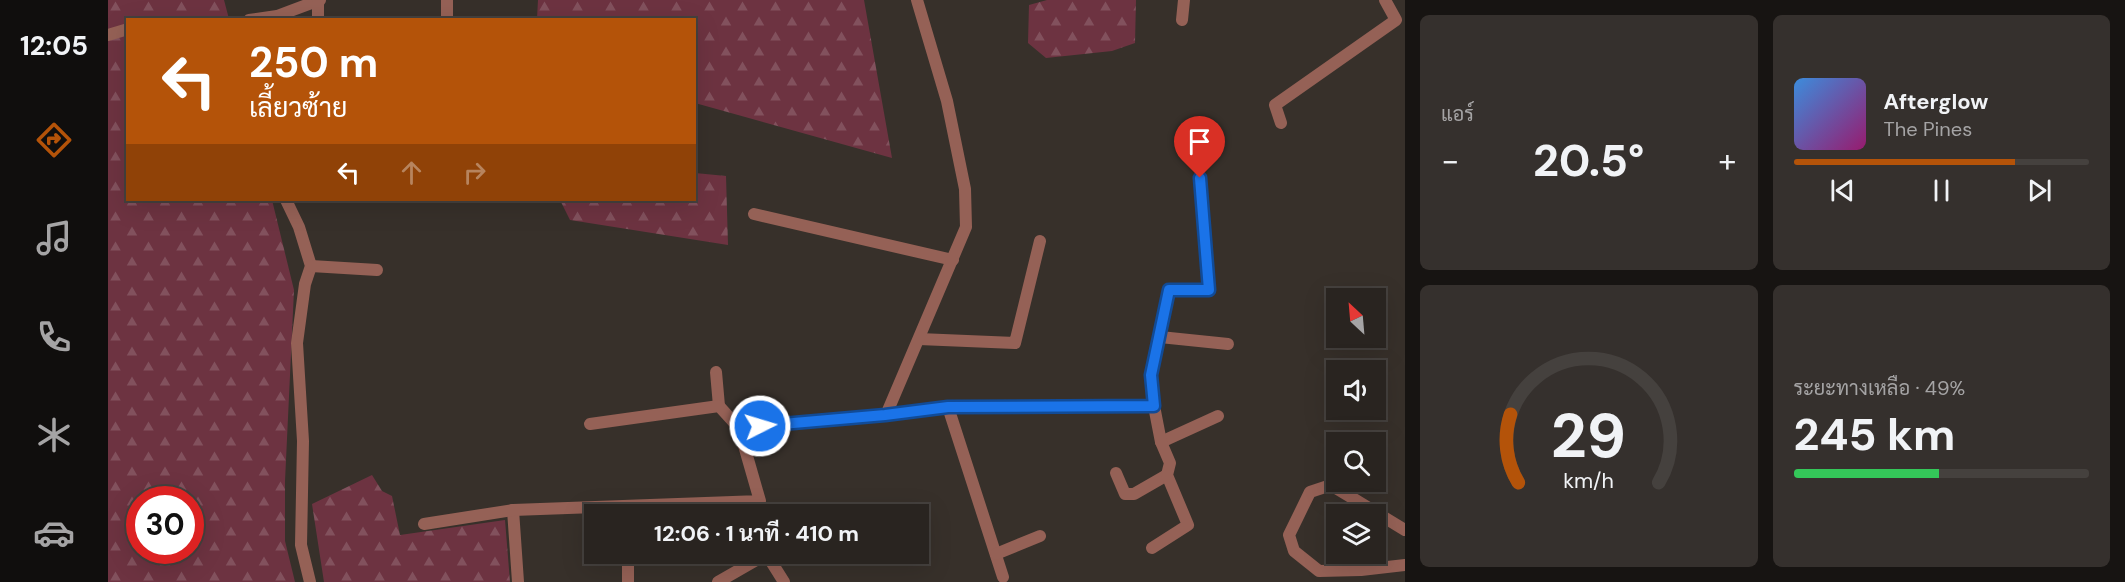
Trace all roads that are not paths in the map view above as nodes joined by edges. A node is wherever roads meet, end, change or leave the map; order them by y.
1 (447, 0) edge
2 (917, 0) edge
3 (1184, 0) edge
4 (1385, 0) edge
5 (319, 1) edge
6 (263, 18) edge
7 (318, 18) edge
8 (447, 18) edge
9 (1182, 20) dead end
10 (126, 30) edge
11 (108, 35) edge
12 (1281, 123) dead end
13 (1200, 178) dead end
14 (287, 201) edge
15 (754, 214) dead end
16 (1040, 241) dead end
17 (953, 260) junction
18 (311, 266) junction
19 (377, 270) dead end
20 (1160, 338) junction
21 (919, 339) junction
22 (1228, 344) dead end
23 (716, 372) dead end
24 (719, 406) junction
25 (1154, 406) junction
26 (948, 407) junction
27 (885, 415) junction
28 (1218, 416) dead end
29 (590, 424) dead end
30 (739, 428) junction
31 (1161, 442) junction
32 (1116, 473) dead end
33 (1167, 476) junction
34 (760, 501) junction
35 (721, 504) edge
36 (760, 504) edge
37 (513, 510) junction
38 (584, 511) edge
39 (424, 524) dead end
40 (1405, 530) edge
41 (1040, 536) dead end
42 (1152, 548) dead end
43 (996, 554) junction
44 (628, 564) edge
45 (750, 564) edge
46 (773, 564) edge
47 (1405, 565) edge
48 (1004, 577) dead end
49 (310, 582) edge
50 (518, 582) edge
51 (628, 582) edge
52 (718, 582) edge
53 (784, 582) edge

1 - 8 street
2 - 17 street
3 - 9 street
4 - 12 street
5 - 6 street
5 - 7 street
10 - 11 street
13 - 20 street
14 - 18 street
15 - 17 street
16 - 21 street
17 - 21 street
18 - 19 street
18 - 49 street
20 - 22 street
20 - 25 street
21 - 27 street
23 - 24 street
24 - 29 street
24 - 30 street
25 - 26 street
25 - 31 street
26 - 27 street
26 - 43 street
27 - 30 street
28 - 31 street
30 - 34 street
31 - 33 street
32 - 33 street
33 - 42 street
34 - 35 street
34 - 36 street
37 - 38 street
37 - 39 street
37 - 50 street
40 - 47 street
41 - 43 street
43 - 48 street
44 - 51 street
45 - 52 street
46 - 53 street

